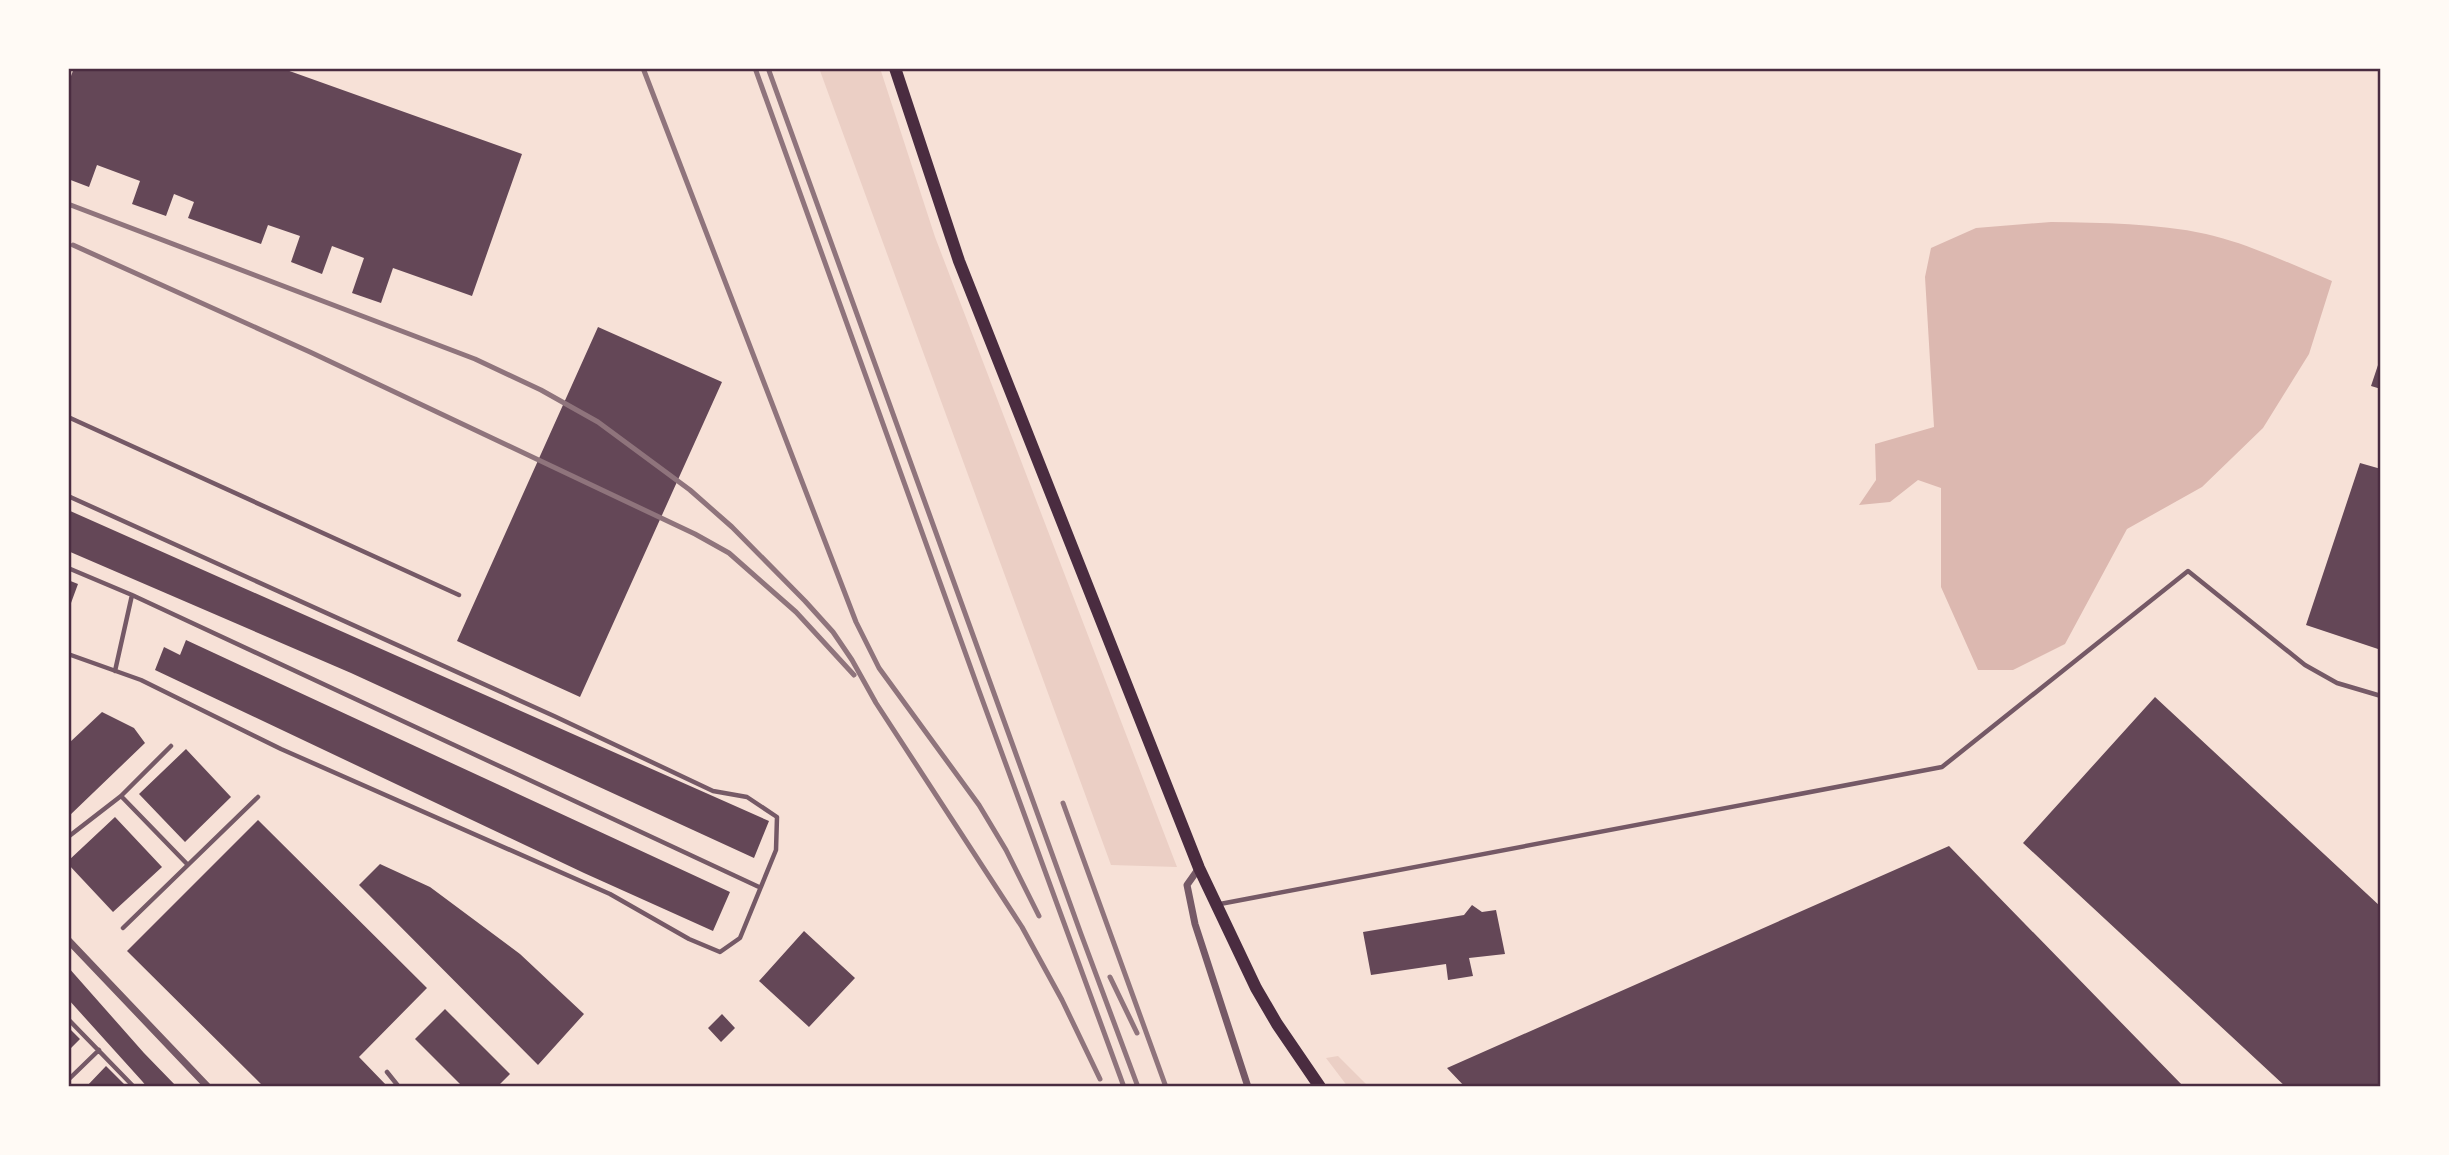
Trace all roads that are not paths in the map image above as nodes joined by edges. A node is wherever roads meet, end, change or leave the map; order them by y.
1 (895, 68) edge
2 (68, 417) edge
3 (68, 496) edge
4 (68, 568) edge
5 (132, 595) junction
6 (459, 595) dead end
7 (68, 654) edge
8 (115, 671) junction
9 (2381, 696) edge
10 (171, 746) dead end
11 (121, 796) junction
12 (258, 797) dead end
13 (68, 837) edge
14 (188, 865) junction
15 (1199, 868) junction
16 (760, 887) junction
17 (1215, 904) junction
18 (123, 928) dead end
19 (68, 940) edge
20 (68, 1018) edge
21 (99, 1050) junction
22 (387, 1073) dead end
23 (68, 1080) edge
24 (134, 1087) edge
25 (208, 1087) edge
26 (399, 1087) edge
27 (1248, 1087) edge
28 (1320, 1087) edge

1 - 15 main road
2 - 6 lane
3 - 16 lane
4 - 5 lane
5 - 8 lane
5 - 16 lane
7 - 8 lane
8 - 16 lane
9 - 17 lane
10 - 11 lane
11 - 13 lane
11 - 14 lane
12 - 14 lane
14 - 18 lane
15 - 17 main road
15 - 27 street
17 - 28 main road
19 - 25 street
20 - 21 lane
21 - 23 lane
21 - 24 lane
22 - 26 lane

